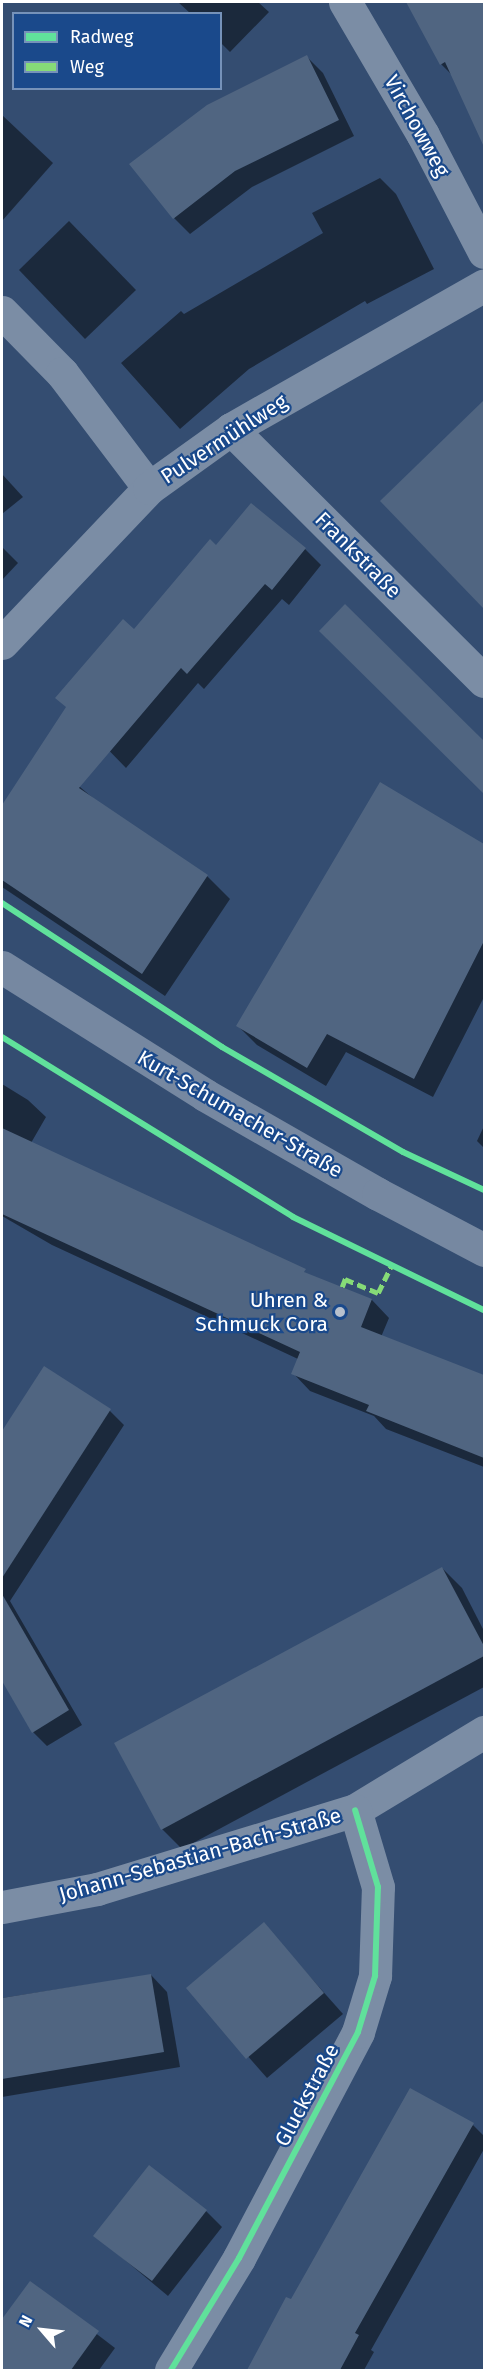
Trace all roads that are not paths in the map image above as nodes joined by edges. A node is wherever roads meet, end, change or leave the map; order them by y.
1 (345, 2) edge
2 (484, 252) edge
3 (484, 285) edge
4 (2, 312) edge
5 (231, 429) junction
6 (149, 488) junction
7 (2, 643) edge
8 (484, 681) edge
9 (2, 967) edge
10 (484, 1250) edge
11 (484, 1732) edge
12 (355, 1810) junction
13 (3, 1899) edge
14 (171, 2370) edge

1 - 2 street, Virchowweg
3 - 5 street, Pulvermühlweg
4 - 6 street
5 - 6 street, Pulvermühlweg
5 - 8 street, Frankstraße
6 - 7 street, Pulvermühlweg
9 - 10 main road, Kurt-Schumacher-Straße
11 - 12 street, Johann-Sebastian-Bach-Straße
12 - 13 street, Johann-Sebastian-Bach-Straße
12 - 14 street, Gluckstraße

